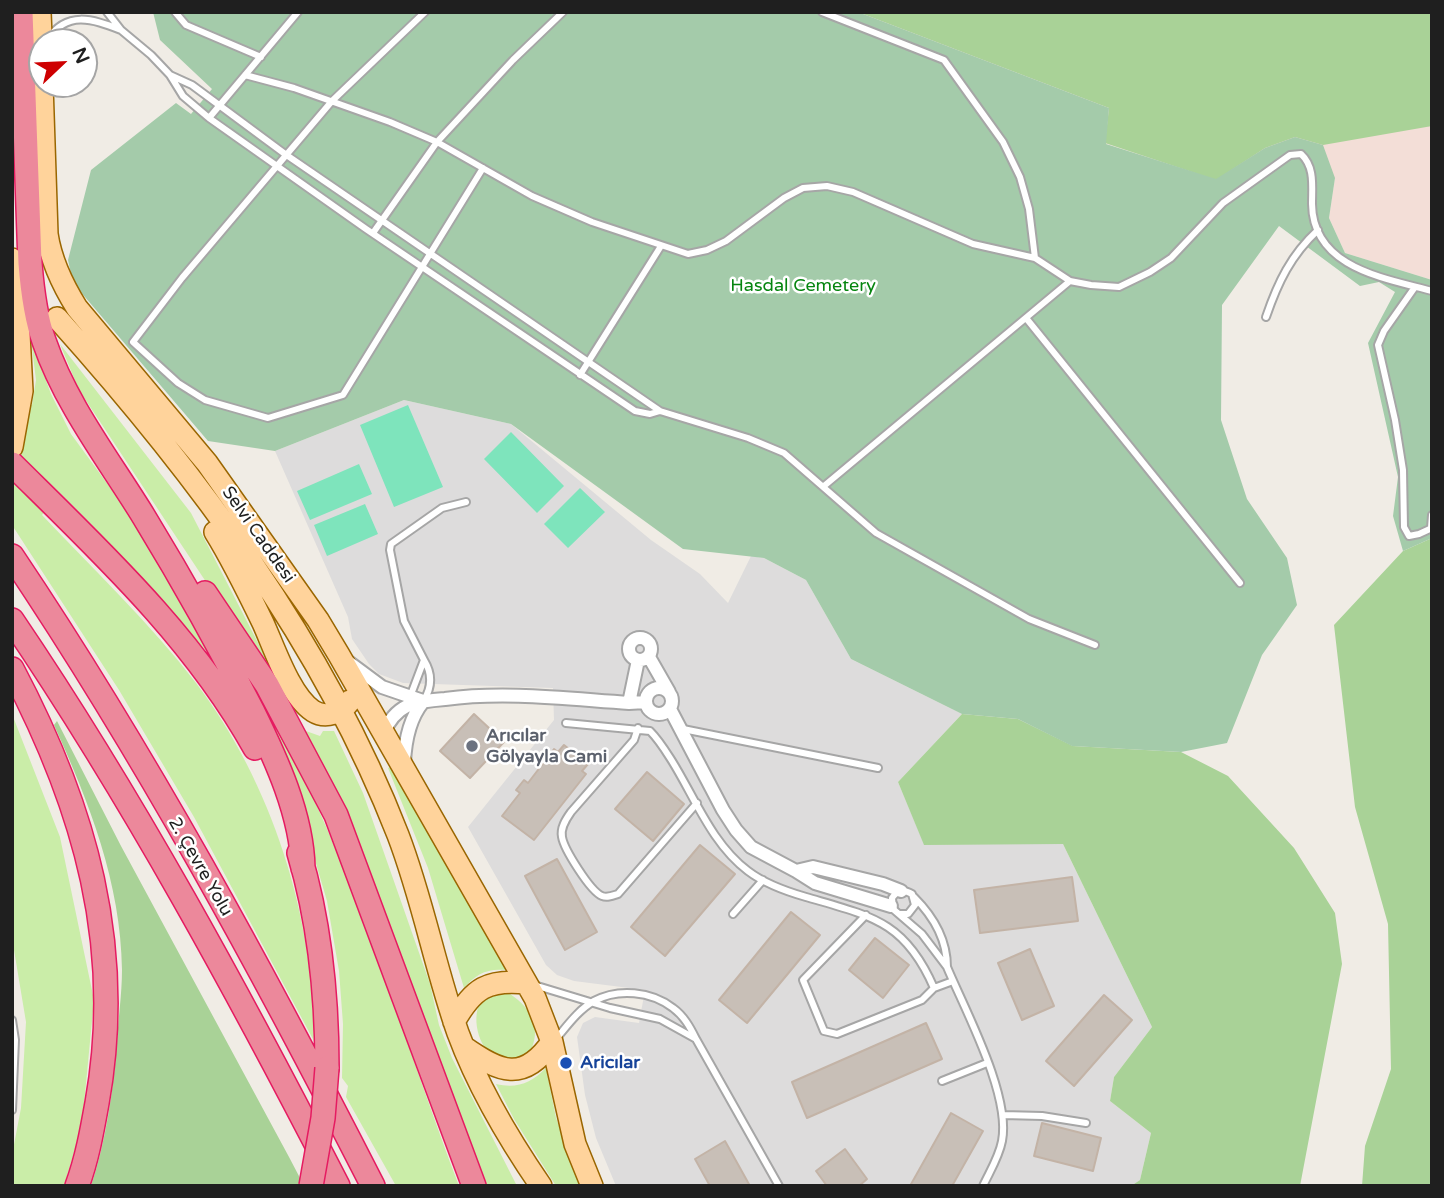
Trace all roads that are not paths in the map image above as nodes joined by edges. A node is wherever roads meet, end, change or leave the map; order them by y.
1 (21, 12) edge
2 (107, 12) edge
3 (175, 12) edge
4 (298, 12) edge
5 (425, 12) edge
6 (563, 12) edge
7 (822, 12) edge
8 (56, 28) edge
9 (121, 30) junction
10 (261, 57) junction
11 (170, 75) junction
12 (246, 75) junction
13 (42, 98) edge
14 (332, 101) junction
15 (219, 106) junction
16 (209, 118) junction
17 (437, 142) junction
18 (285, 154) junction
19 (275, 166) junction
20 (483, 167) junction
21 (381, 221) junction
22 (1318, 230) junction
23 (373, 233) junction
24 (661, 246) junction
25 (430, 255) junction
26 (1035, 258) junction
27 (12, 259) edge
28 (422, 267) junction
29 (1070, 281) junction
30 (1415, 287) junction
31 (1432, 291) edge
32 (1266, 317) dead end
33 (57, 318) dead end
34 (1026, 318) junction
35 (587, 363) junction
36 (580, 374) junction
37 (70, 397) junction
38 (660, 411) junction
39 (152, 429) junction
40 (12, 447) edge
41 (12, 464) edge
42 (824, 486) junction
43 (466, 502) dead end
44 (1432, 515) edge
45 (1432, 528) edge
46 (12, 556) edge
47 (1241, 583) dead end
48 (12, 620) edge
49 (1095, 645) dead end
50 (339, 655) junction
51 (424, 660) junction
52 (12, 669) edge
53 (355, 684) junction
54 (669, 692) junction
55 (410, 697) junction
56 (423, 702) junction
57 (646, 702) junction
58 (629, 703) junction
59 (670, 709) junction
60 (341, 710) junction
61 (566, 723) dead end
62 (638, 728) junction
63 (681, 728) junction
64 (383, 734) junction
65 (878, 768) dead end
66 (404, 771) junction
67 (383, 800) junction
68 (697, 803) junction
69 (303, 868) junction
70 (796, 871) junction
71 (763, 880) junction
72 (901, 891) junction
73 (914, 897) junction
74 (896, 910) junction
75 (733, 914) dead end
76 (866, 915) junction
77 (947, 967) junction
78 (953, 981) junction
79 (526, 983) junction
80 (934, 988) junction
81 (593, 1002) junction
82 (12, 1020) edge
83 (454, 1022) junction
84 (696, 1038) junction
85 (552, 1042) junction
86 (464, 1047) junction
87 (987, 1063) junction
88 (942, 1081) dead end
89 (12, 1110) edge
90 (1003, 1115) junction
91 (1087, 1123) dead end
92 (77, 1186) edge
93 (311, 1186) edge
94 (338, 1186) edge
95 (373, 1186) edge
96 (474, 1186) edge
97 (541, 1186) edge
98 (592, 1186) edge
99 (779, 1186) edge
100 (983, 1186) edge

1 - 37 highway
2 - 9 lane
3 - 10 lane
4 - 10 lane
5 - 14 lane
6 - 17 lane
7 - 26 lane
8 - 9 lane
9 - 11 lane
10 - 12 lane
11 - 15 lane
11 - 16 lane
12 - 14 lane
12 - 15 lane
13 - 50 main road, Selvi Caddesi
14 - 17 lane
14 - 18 lane
15 - 16 lane
15 - 18 lane
16 - 19 lane
17 - 20 lane
17 - 21 lane
18 - 19 lane
18 - 21 lane
19 - 23 lane
19 - 28 lane
20 - 24 lane
20 - 25 lane
21 - 23 lane
21 - 25 lane
22 - 29 lane
22 - 30 lane
22 - 32 lane
23 - 28 lane
24 - 26 lane
24 - 35 lane
25 - 28 lane
25 - 35 lane
26 - 29 lane
27 - 40 main road
28 - 36 lane
29 - 34 lane
30 - 31 lane
30 - 45 lane
33 - 39 main road, Selvi Caddesi
34 - 42 lane
34 - 47 lane
35 - 36 lane
35 - 38 lane
36 - 38 lane
37 - 69 highway
37 - 96 highway
38 - 42 lane
39 - 60 main road, Selvi Caddesi
39 - 60 main road
41 - 69 highway
42 - 49 lane
43 - 51 lane
44 - 45 lane
46 - 95 highway, 2. Çevre Yolu
48 - 94 highway, 2. Çevre Yolu
50 - 53 main road, Selvi Caddesi
50 - 55 street
51 - 55 lane
51 - 56 lane
52 - 92 highway
53 - 60 main road
53 - 64 main road, Selvi Caddesi
54 - 57 street
54 - 58 street
54 - 59 street
55 - 56 street
56 - 58 street
56 - 64 street
56 - 66 street
57 - 58 street
57 - 59 street
59 - 63 street
60 - 67 main road, Selvi Caddesi
61 - 62 lane
62 - 68 lane
62 - 68 lane
63 - 65 lane
63 - 70 street
64 - 66 main road, Selvi Caddesi
64 - 67 main road
66 - 79 main road, Selvi Caddesi
67 - 83 main road, Selvi Caddesi
68 - 71 lane
69 - 93 highway, bridge
70 - 72 street
70 - 74 street
71 - 75 lane
71 - 76 lane
72 - 73 lane
72 - 74 lane
73 - 74 lane
73 - 77 lane
74 - 77 lane
76 - 80 lane
76 - 80 lane
77 - 78 lane
78 - 80 lane
78 - 87 lane
79 - 81 lane
79 - 83 main road
79 - 85 main road
81 - 84 lane
81 - 84 lane
81 - 85 lane
82 - 89 lane
83 - 86 main road
84 - 99 lane
85 - 86 main road
85 - 98 main road
86 - 97 main road
87 - 88 lane
87 - 90 lane
90 - 91 lane
90 - 100 lane

